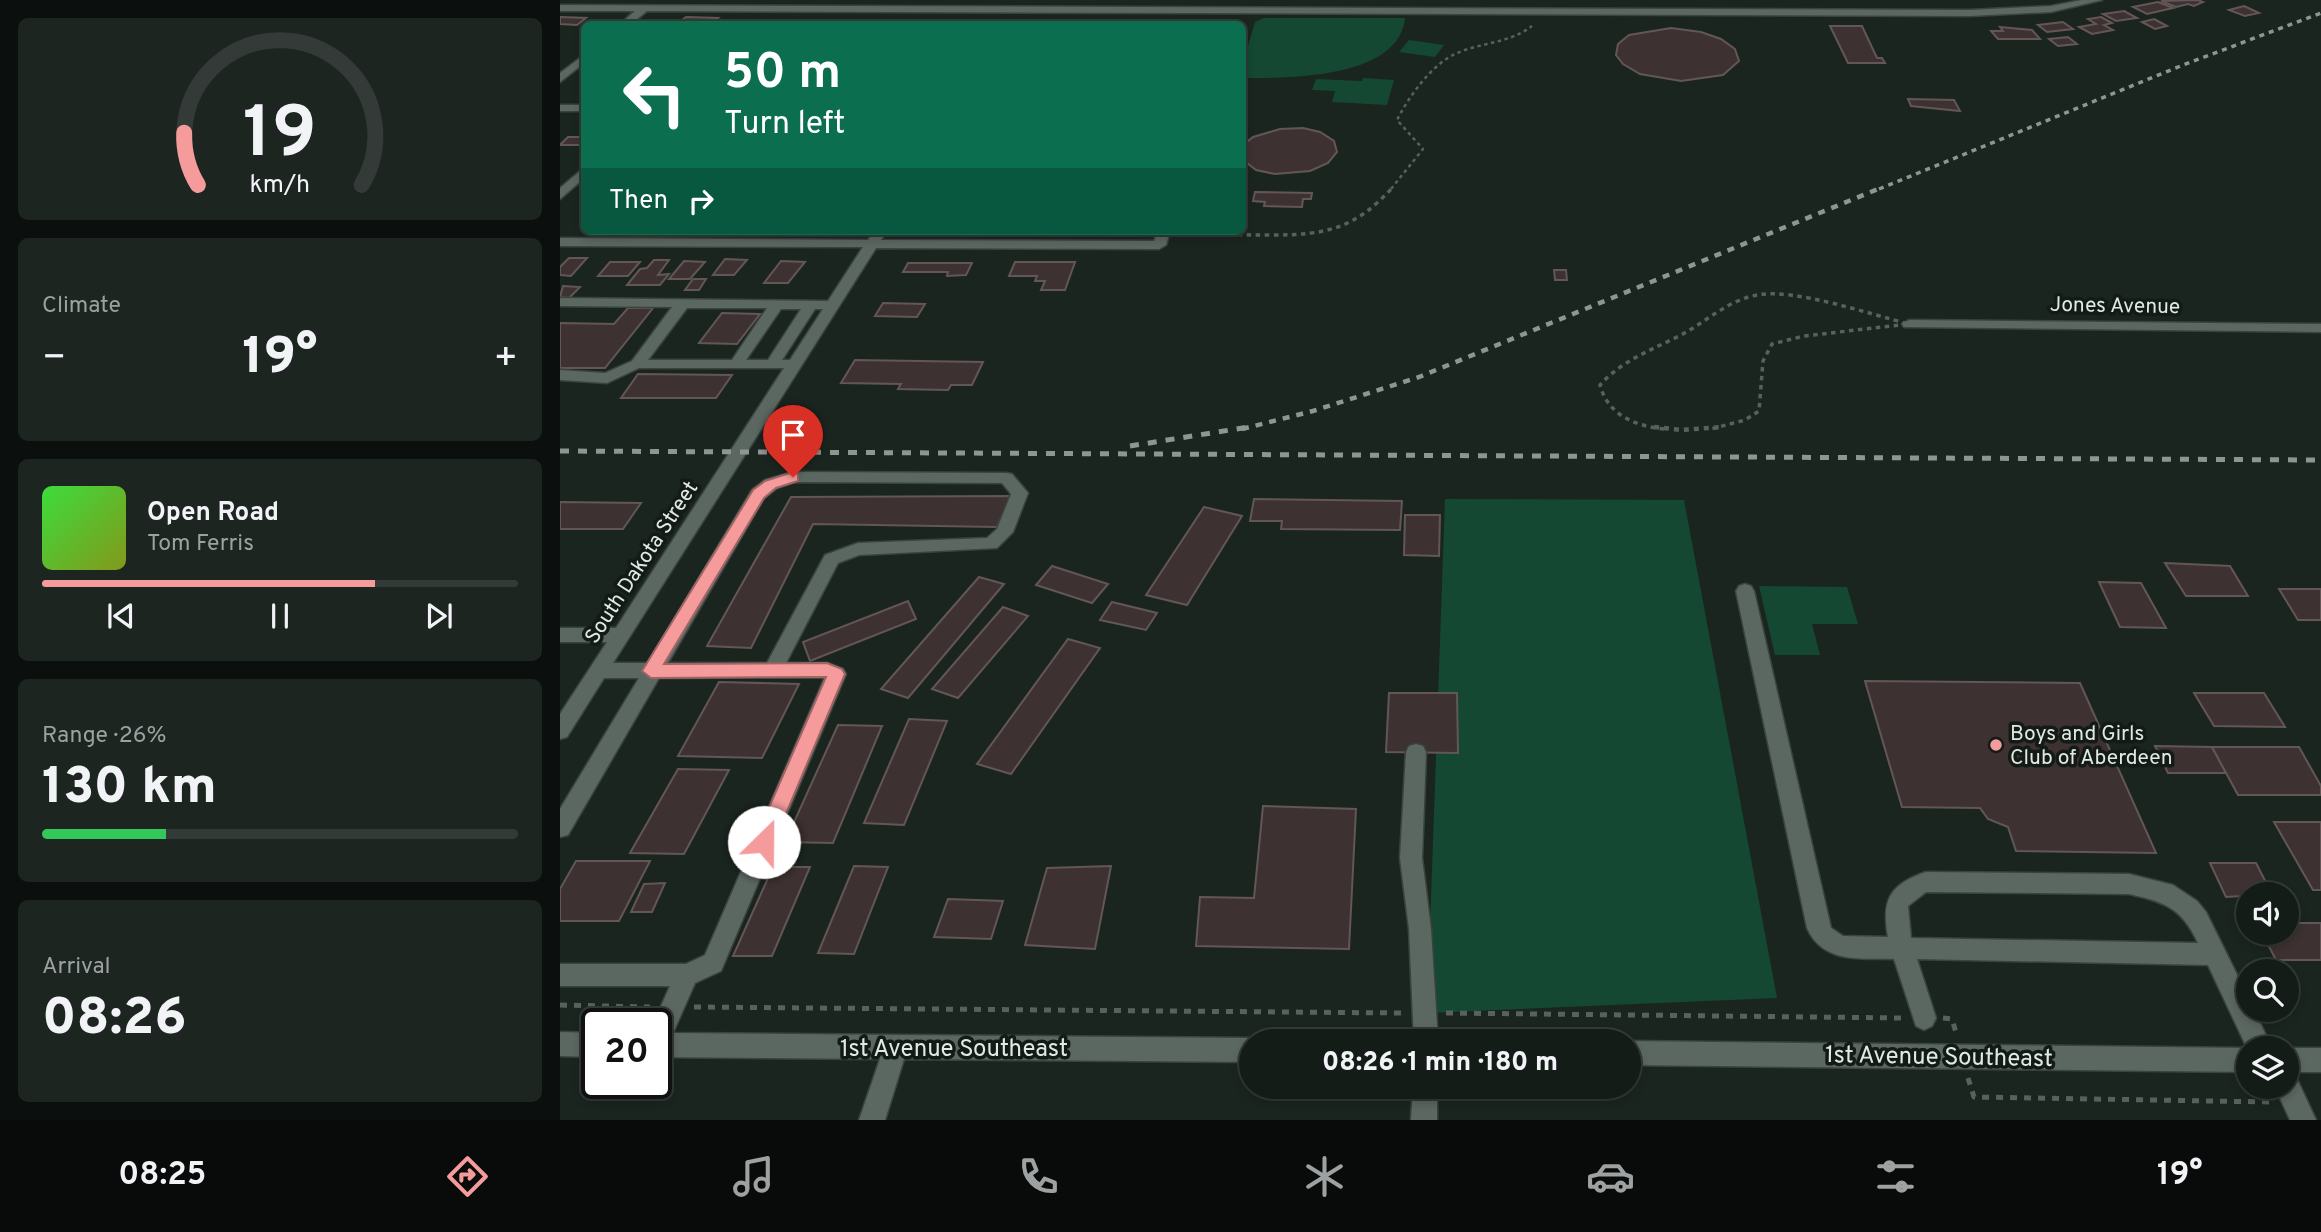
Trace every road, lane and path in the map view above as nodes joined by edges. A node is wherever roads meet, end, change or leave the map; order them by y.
1 (760, 0) edge
2 (1029, 0) edge
3 (1607, 0) edge
4 (1779, 0) edge
5 (1909, 0) edge
6 (2097, 0) edge
7 (1242, 5) edge
8 (1351, 5) edge
9 (1468, 5) edge
10 (560, 8) edge
11 (643, 9) junction
12 (751, 9) junction
13 (1023, 10) junction
14 (1132, 10) junction
15 (1544, 11) junction
16 (1599, 11) junction
17 (1787, 12) junction
18 (1917, 13) junction
19 (629, 21) edge
20 (738, 21) edge
21 (1015, 21) edge
22 (1126, 21) edge
23 (581, 61) edge
24 (560, 79) edge
25 (560, 108) edge
26 (581, 108) edge
27 (581, 175) edge
28 (560, 195) edge
29 (1162, 235) edge
30 (1225, 235) edge
31 (1246, 235) edge
32 (1246, 235) edge
33 (876, 237) edge
34 (1022, 237) edge
35 (560, 242) edge
36 (560, 302) edge
37 (683, 303) junction
38 (777, 304) junction
39 (811, 304) junction
40 (832, 305) junction
41 (802, 319) junction
42 (824, 319) junction
43 (1909, 324) junction
44 (2321, 328) edge
45 (638, 364) junction
46 (736, 364) junction
47 (772, 364) junction
48 (795, 364) junction
49 (560, 375) edge
50 (1745, 591) dead end
51 (560, 635) edge
52 (621, 635) junction
53 (773, 670) junction
54 (598, 671) junction
55 (651, 671) junction
56 (560, 731) edge
57 (1416, 752) dead end
58 (566, 806) edge
59 (560, 828) edge
60 (1904, 950) junction
61 (2215, 954) junction
62 (560, 975) edge
63 (687, 975) junction
64 (560, 1005) edge
65 (673, 1007) junction
66 (1427, 1013) junction
67 (1924, 1018) junction
68 (1426, 1029) edge
69 (2254, 1036) edge
70 (560, 1044) edge
71 (672, 1044) edge
72 (581, 1045) edge
73 (896, 1048) junction
74 (1239, 1050) edge
75 (1641, 1053) edge
76 (1963, 1057) junction
77 (2236, 1060) edge
78 (2299, 1060) edge
79 (2321, 1060) edge
80 (1425, 1099) edge
81 (2295, 1103) edge
82 (872, 1120) edge
83 (1424, 1120) edge

1 - 12 street
2 - 13 street
3 - 16 street
4 - 17 street
5 - 18 street
6 - 18 street
7 - 8 street
7 - 14 street
8 - 9 street
9 - 15 street
10 - 11 street
11 - 12 street
11 - 19 street
12 - 13 street
12 - 20 street
13 - 14 street
13 - 21 street
14 - 22 street
15 - 16 street
15 - 32 path
16 - 17 street
17 - 18 street
23 - 24 street
25 - 26 street
27 - 28 street
29 - 34 street
30 - 31 path
33 - 34 street
33 - 35 street
33 - 40 street, South Dakota Street
36 - 37 street
37 - 38 street
37 - 45 street
38 - 39 street
38 - 46 street
39 - 40 street
39 - 41 street
40 - 42 street, South Dakota Street
41 - 42 street
41 - 47 street
42 - 48 street, South Dakota Street
43 - 43 path
43 - 44 street, Jones Avenue
45 - 46 street
45 - 49 street
46 - 47 street
47 - 48 street
48 - 52 street, South Dakota Street
50 - 60 street
51 - 52 street
52 - 54 street, South Dakota Street
53 - 55 street
53 - 55 street
53 - 63 street
54 - 55 street
54 - 56 street, South Dakota Street
55 - 58 street
57 - 66 street
58 - 59 street
60 - 61 street
60 - 61 street
60 - 67 street
61 - 69 street
62 - 63 street
63 - 65 street
64 - 65 path
65 - 66 path
66 - 67 path
66 - 68 street
67 - 76 path
70 - 72 street
71 - 73 street, 1st Avenue Southeast
73 - 74 street, 1st Avenue Southeast
73 - 82 street
75 - 76 street, 1st Avenue Southeast
76 - 77 street, 1st Avenue Southeast
76 - 81 path
78 - 79 street
80 - 83 street

